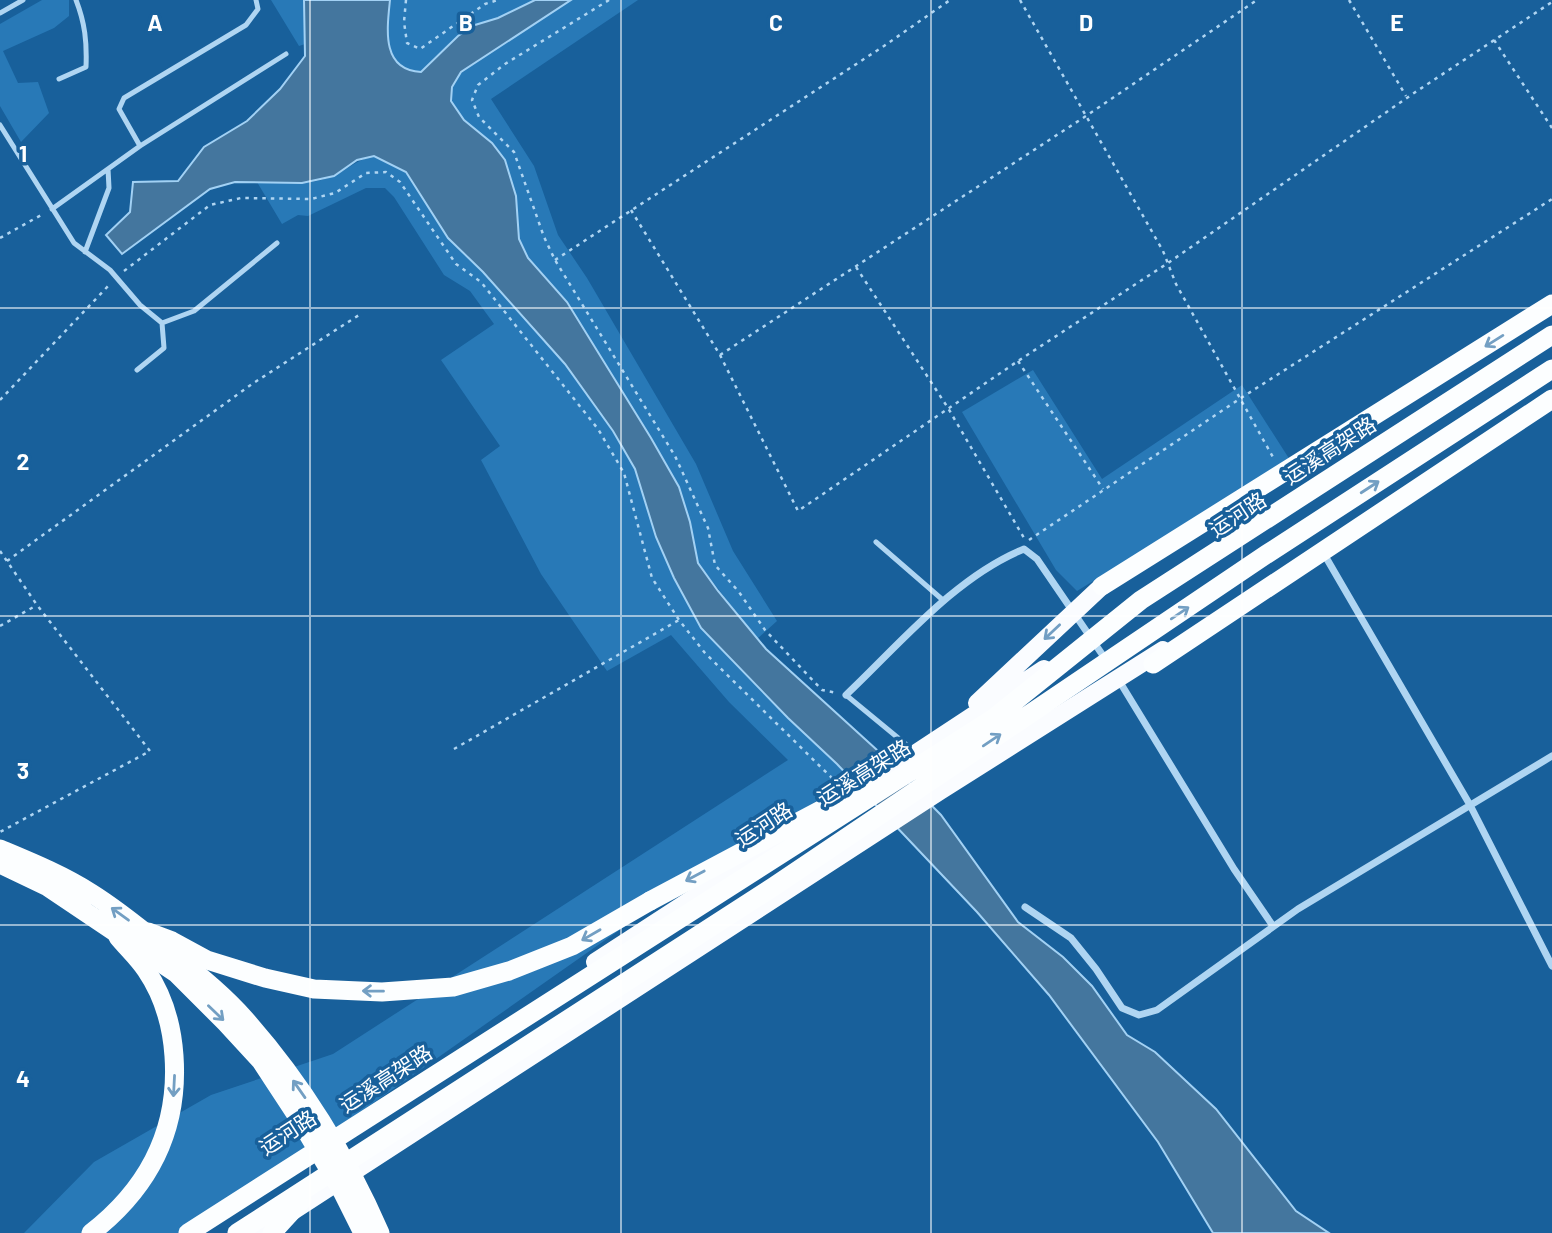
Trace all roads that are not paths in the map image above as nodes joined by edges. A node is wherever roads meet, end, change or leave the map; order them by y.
1 (23, 0) edge
2 (76, 0) edge
3 (256, 0) edge
4 (0, 13) edge
5 (286, 54) dead end
6 (59, 79) dead end
7 (0, 125) edge
8 (140, 146) junction
9 (108, 169) junction
10 (52, 209) junction
11 (277, 243) dead end
12 (85, 252) junction
13 (1552, 304) edge
14 (162, 323) junction
15 (1552, 338) edge
16 (1552, 369) edge
17 (137, 370) dead end
18 (1552, 400) edge
19 (876, 542) dead end
20 (1322, 551) junction
21 (1102, 586) joint
22 (944, 601) junction
23 (1074, 612) junction
24 (1092, 638) junction
25 (1153, 664) joint
26 (1116, 676) junction
27 (846, 695) joint
28 (994, 718) junction
29 (942, 735) junction
30 (910, 756) junction
31 (1552, 756) edge
32 (1470, 805) junction
33 (0, 849) edge
34 (0, 864) edge
35 (1025, 907) dead end
36 (1273, 926) junction
37 (142, 930) junction
38 (118, 936) junction
39 (1552, 966) edge
40 (319, 1181) junction
41 (91, 1233) edge
42 (175, 1233) edge
43 (188, 1233) edge
44 (237, 1233) edge
45 (259, 1233) edge
46 (272, 1233) edge
47 (363, 1233) edge
48 (380, 1233) edge

1 - 4 lane
2 - 6 lane
3 - 8 lane
5 - 8 lane
7 - 10 lane
8 - 9 lane
9 - 10 lane
9 - 12 lane
10 - 12 lane
11 - 14 lane
12 - 14 lane
13 -> 21 highway, bridge
14 - 17 lane
15 - 24 main road, 运河路
15 - 28 highway, 运溪高架路, bridge
40 -> 16 highway, 运溪高架路, bridge
18 - 20 main road
18 - 25 highway, bridge
19 - 22 lane
20 - 26 main road
20 - 32 street
21 - 23 main road
22 - 23 street
22 - 27 street
23 - 24 street
23 -> 29 main road
24 - 26 street
24 - 29 main road, 运河路
25 - 26 main road
26 - 36 street
26 - 45 main road
27 - 30 lane
28 -> 37 highway, bridge
28 - 43 highway, 运溪高架路, bridge
29 - 30 main road, 运河路
30 - 42 main road, 运河路
31 - 32 street
32 - 36 street
32 - 39 street
37 -> 33 highway, bridge
34 - 38 highway, bridge
35 - 36 street
48 -> 37 highway, bridge
38 -> 41 highway
38 -> 47 highway, bridge
40 - 44 highway, 运溪高架路, bridge
40 - 46 highway, bridge

